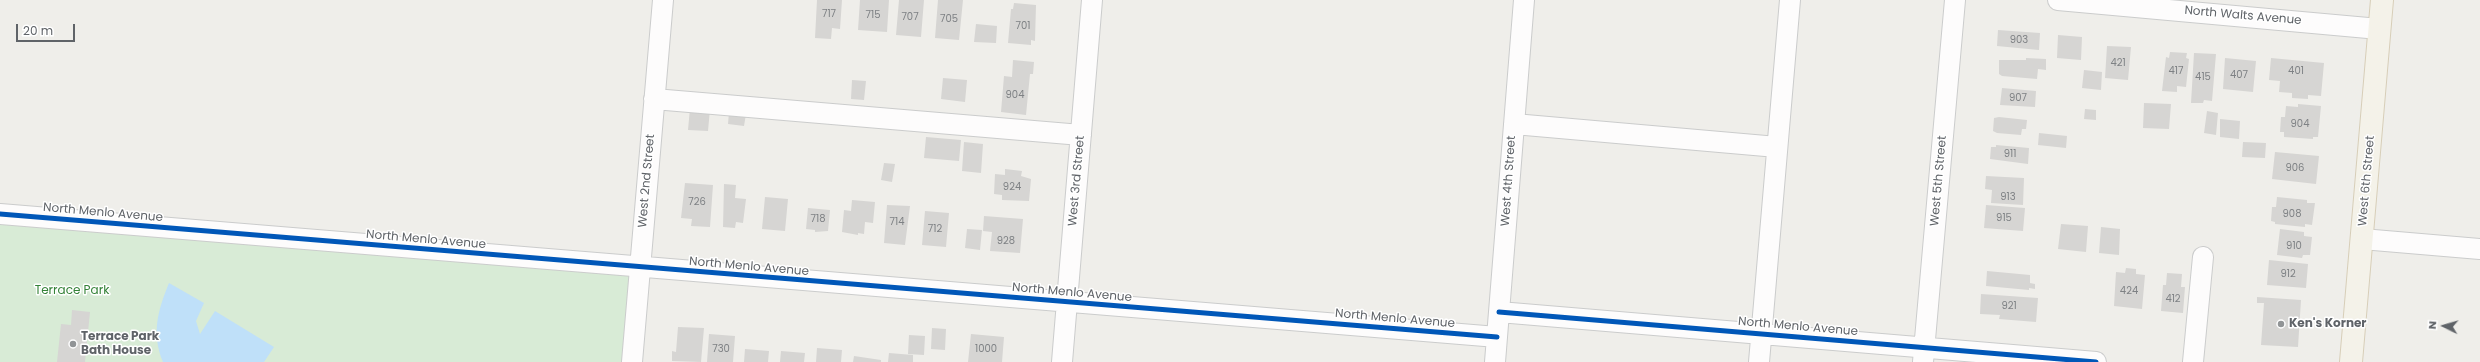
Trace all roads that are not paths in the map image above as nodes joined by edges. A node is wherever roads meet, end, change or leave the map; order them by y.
1 (663, 0) edge
2 (1092, 0) edge
3 (1524, 0) edge
4 (1790, 0) edge
5 (1955, 0) edge
6 (2058, 0) edge
7 (2382, 0) edge
8 (2379, 29) junction
9 (654, 99) junction
10 (1514, 124) junction
11 (1081, 135) junction
12 (1776, 146) junction
13 (0, 214) edge
14 (2362, 239) junction
15 (2480, 249) edge
16 (2203, 257) dead end
17 (640, 268) junction
18 (1067, 303) junction
19 (1499, 312) junction
20 (1761, 333) junction
21 (1497, 337) junction
22 (1923, 355) edge
23 (632, 362) edge
24 (1062, 362) edge
25 (1495, 362) edge
26 (1759, 362) edge
27 (2096, 362) edge
28 (2193, 362) edge
29 (2351, 362) edge

1 - 9 street, West 2nd Street
2 - 11 street, West 3rd Street
3 - 10 street, West 4th Street
4 - 12 street
5 - 22 street, West 5th Street
6 - 8 street, North Walts Avenue
7 - 8 main road, West 6th Street
8 - 14 main road, West 6th Street
9 - 11 street
9 - 17 street, West 2nd Street
10 - 12 street
10 - 19 street, West 4th Street
11 - 18 street, West 3rd Street
12 - 20 street
13 - 17 street, North Menlo Avenue
14 - 15 street
14 - 29 main road, West 6th Street
16 - 28 street
17 - 18 street, North Menlo Avenue
17 - 23 street, West 2nd Street
18 - 21 street, North Menlo Avenue
18 - 24 street, West 3rd Street
19 - 20 street, North Menlo Avenue
19 - 21 street, West 4th Street
20 - 22 street, North Menlo Avenue
20 - 26 street
21 - 25 street, West 4th Street
22 - 27 street, North Menlo Avenue

